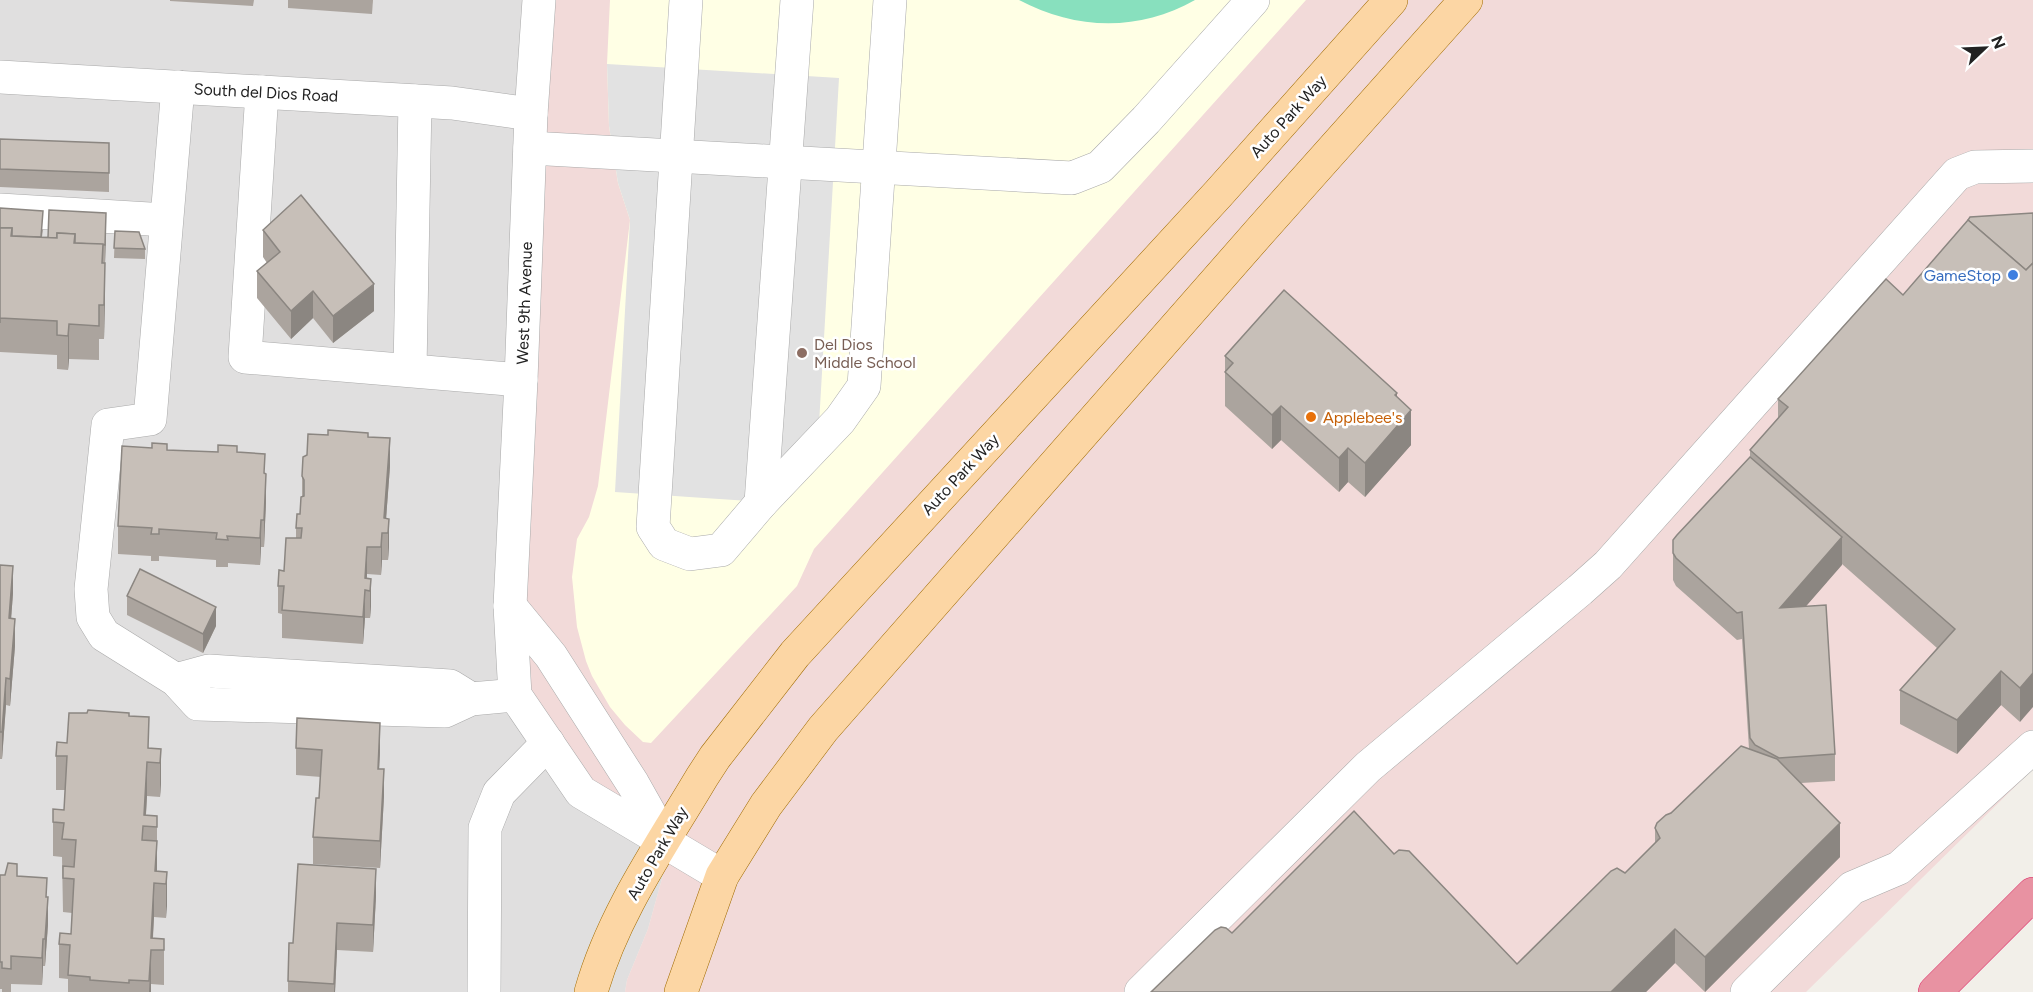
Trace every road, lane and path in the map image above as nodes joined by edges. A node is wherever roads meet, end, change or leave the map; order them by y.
1 (539, 0) edge
2 (686, 0) edge
3 (797, 0) edge
4 (890, 0) edge
5 (1253, 0) edge
6 (1391, 0) edge
7 (1466, 0) edge
8 (0, 77) edge
9 (178, 87) junction
10 (262, 92) junction
11 (415, 101) junction
12 (531, 114) junction
13 (530, 148) junction
14 (676, 157) junction
15 (786, 164) junction
16 (2033, 166) edge
17 (879, 168) junction
18 (0, 210) edge
19 (166, 220) junction
20 (410, 370) junction
21 (521, 380) junction
22 (761, 502) junction
23 (510, 606) junction
24 (515, 696) junction
25 (548, 743) junction
26 (2033, 747) edge
27 (664, 841) junction
28 (722, 876) junction
29 (2033, 894) edge
30 (484, 992) edge
31 (591, 992) edge
32 (681, 992) edge
33 (1141, 992) edge
34 (1747, 992) edge
35 (1935, 992) edge

1 - 12 street, West 9th Avenue
2 - 14 street
3 - 15 street
4 - 17 street
5 - 17 street
6 - 27 main road, Auto Park Way
7 - 28 main road
8 - 9 street, South del Dios Road
9 - 10 street, South del Dios Road
9 - 19 street
10 - 11 street, South del Dios Road
10 - 20 street
11 - 12 street, South del Dios Road
11 - 20 street
12 - 13 street, West 9th Avenue
13 - 14 street
13 - 21 street, West 9th Avenue
14 - 15 street
14 - 22 street
15 - 17 street
15 - 22 street
16 - 33 street
17 - 22 street
18 - 19 street
19 - 24 street
20 - 21 street
21 - 23 street, West 9th Avenue
23 - 24 street, West 9th Avenue
23 - 27 street
24 - 25 street
25 - 27 street
25 - 30 street
26 - 34 street
27 - 28 street
27 - 31 main road, Auto Park Way
28 - 32 main road
29 - 35 highway

